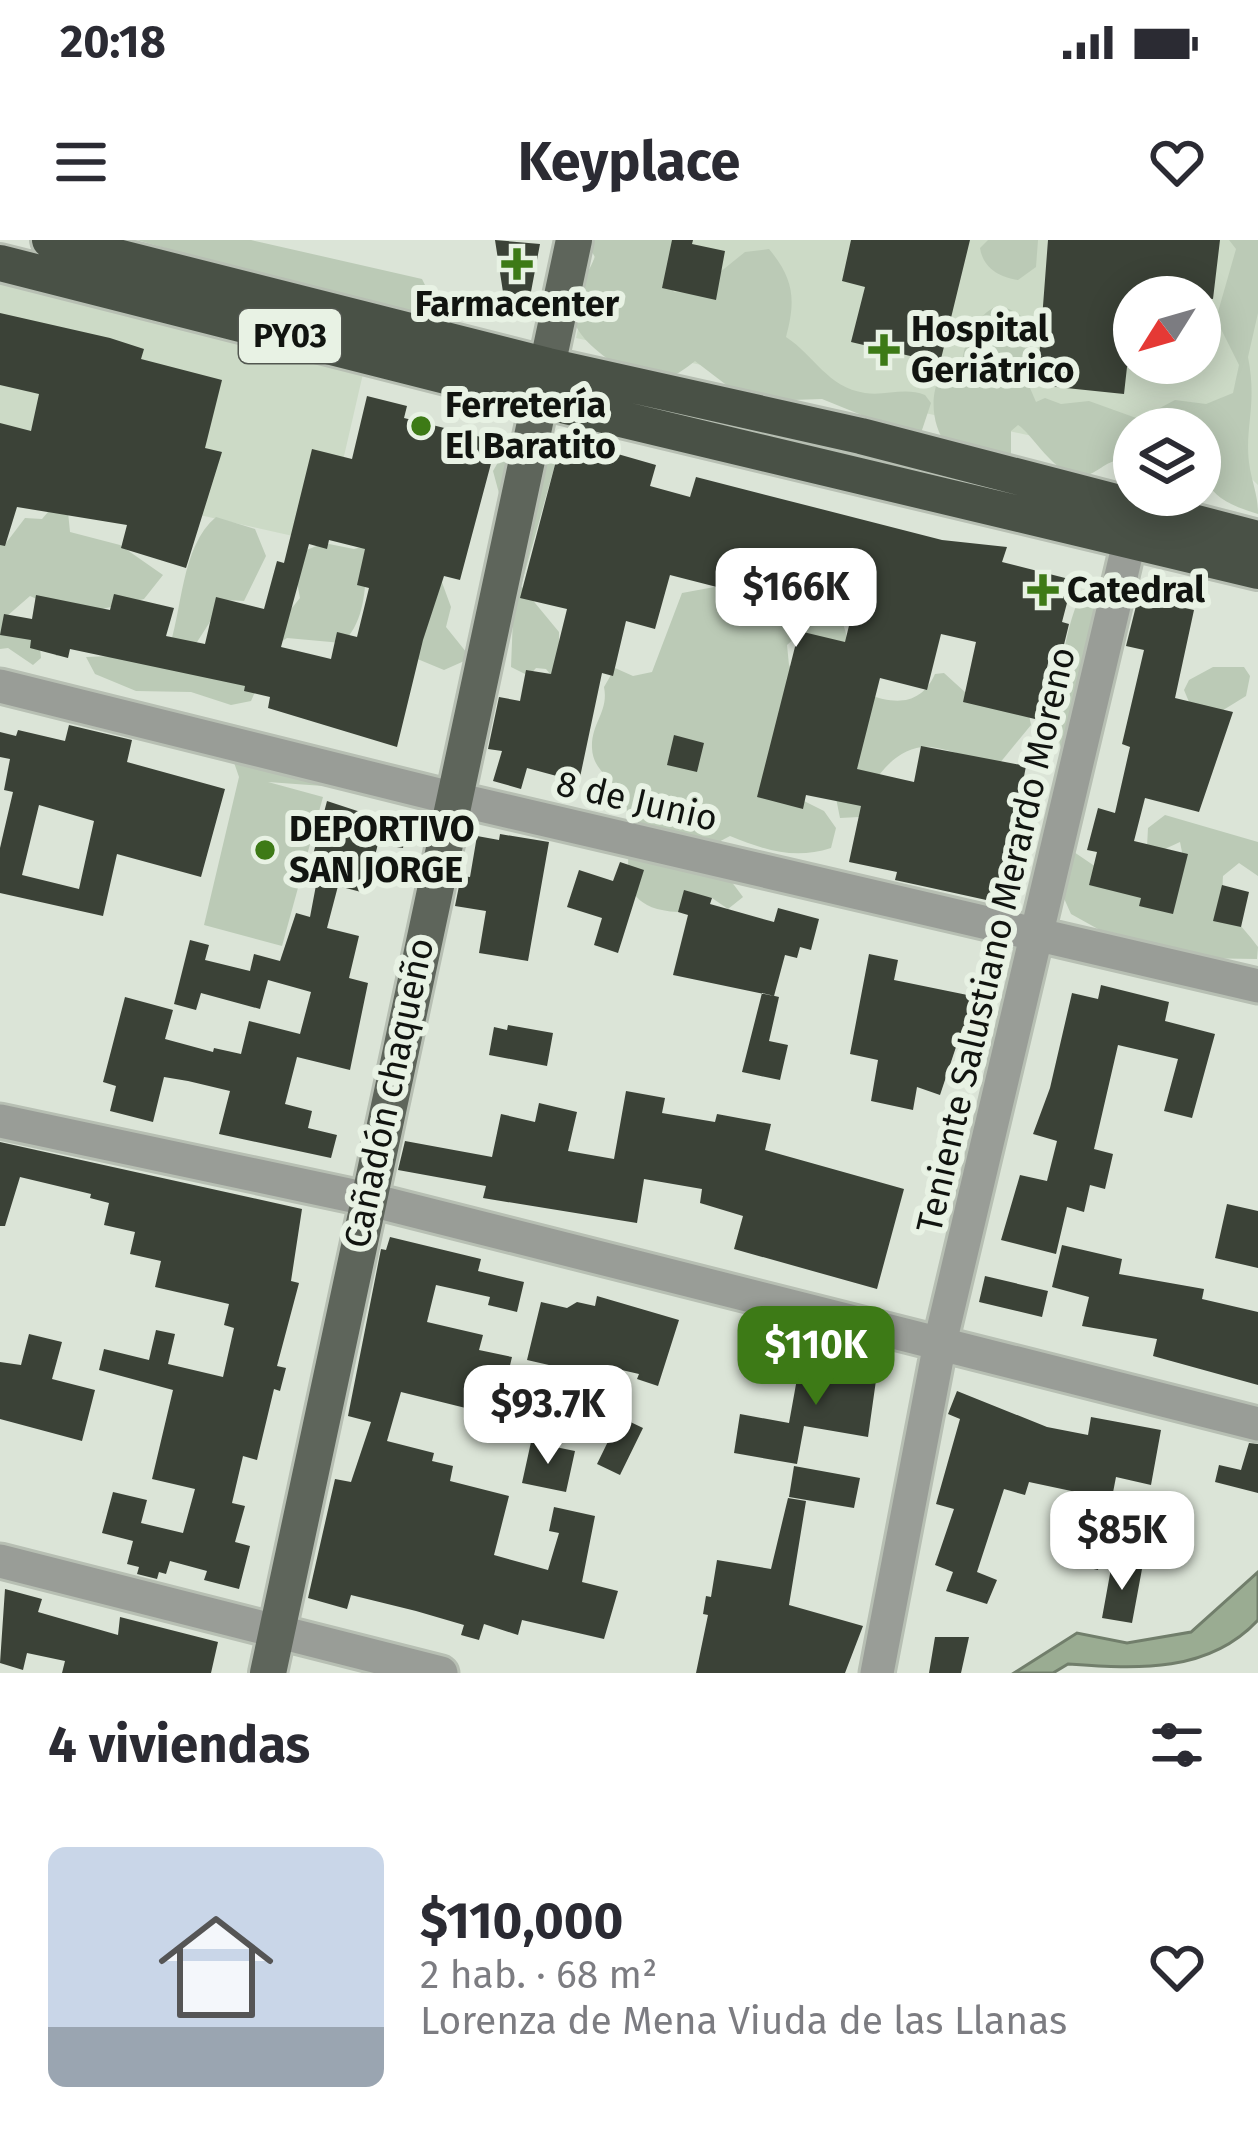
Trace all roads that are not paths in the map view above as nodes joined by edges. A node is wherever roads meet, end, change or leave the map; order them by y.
1 (574, 240) edge
2 (57, 253) edge
3 (0, 262) edge
4 (546, 380) junction
5 (1134, 524) junction
6 (1258, 539) edge
7 (1258, 571) edge
8 (0, 686) edge
9 (451, 799) junction
10 (1038, 934) junction
11 (1258, 986) edge
12 (0, 1121) edge
13 (367, 1199) junction
14 (940, 1343) junction
15 (1258, 1424) edge
16 (0, 1561) edge
17 (276, 1631) junction
18 (268, 1673) edge
19 (441, 1673) edge
20 (878, 1673) edge

1 - 4 main road, Cañadón chaqueño
2 - 3 highway, PY03
2 - 4 highway, PY03
4 - 5 highway, PY03
4 - 9 main road, Cañadón chaqueño
5 - 6 highway, PY03
5 - 7 highway, PY03
5 - 10 street, Teniente Salustiano Merardo Moreno
8 - 9 street, 8 de Junio
9 - 10 street, 8 de Junio
9 - 13 main road, Cañadón chaqueño
10 - 11 street, 8 de Junio
10 - 14 street, Teniente Salustiano Merardo Moreno
12 - 13 street
13 - 14 street
13 - 17 main road, Cañadón chaqueño
14 - 15 street
14 - 20 street, Teniente Salustiano Merardo Moreno
16 - 17 street
17 - 18 main road, Cañadón chaqueño
17 - 19 street

